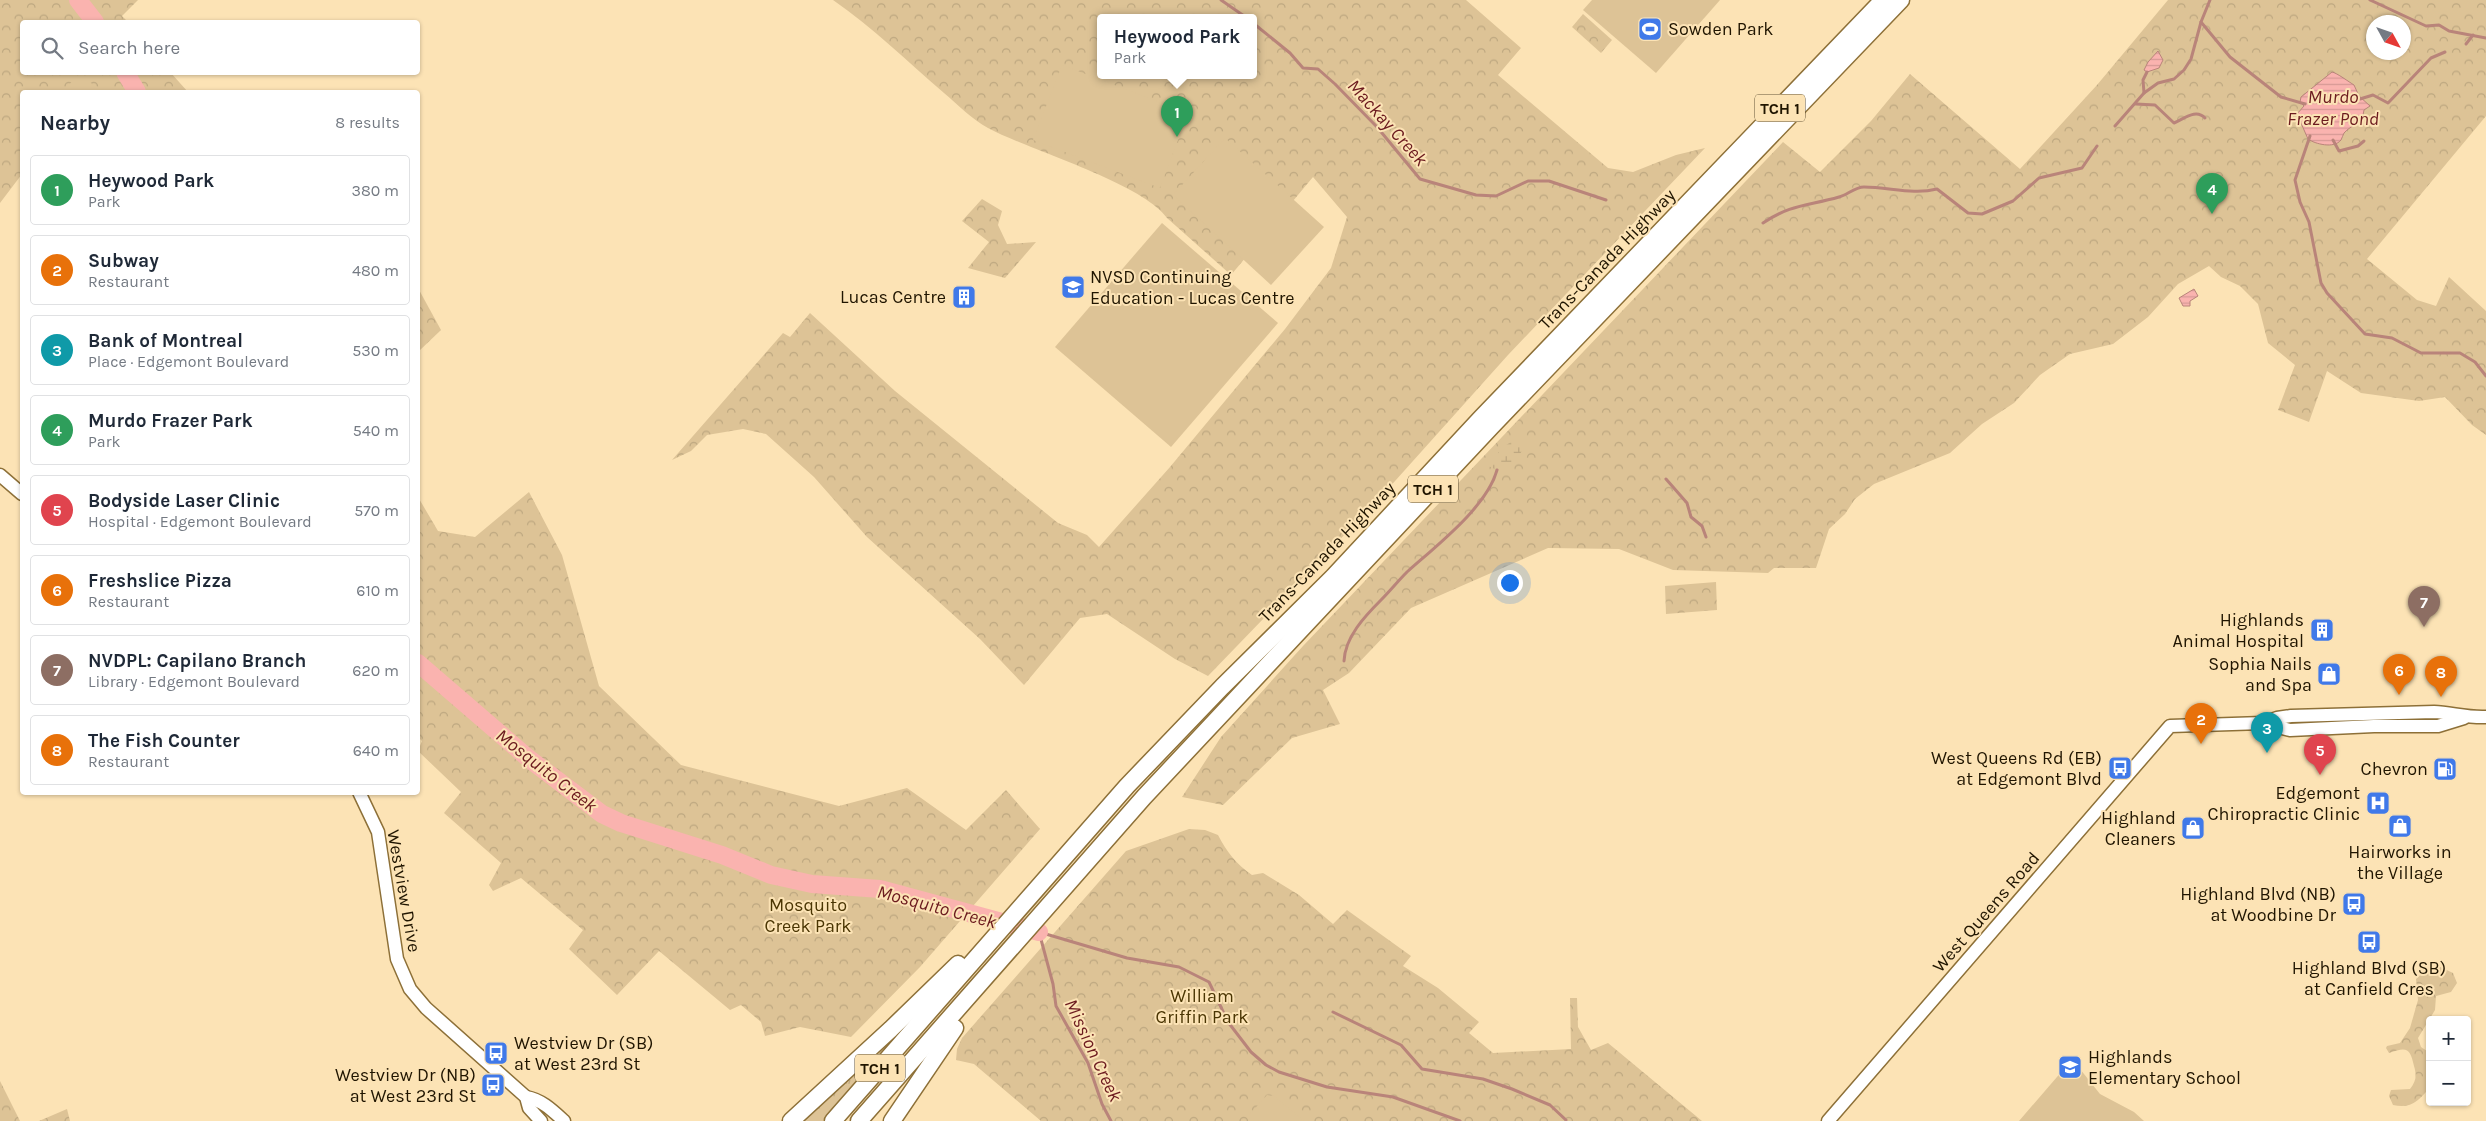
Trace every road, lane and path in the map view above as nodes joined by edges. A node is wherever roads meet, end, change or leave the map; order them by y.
1 (1883, 0) edge
2 (1902, 0) edge
3 (1910, 0) edge
4 (1842, 63) junction
5 (0, 475) edge
6 (20, 492) edge
7 (2486, 717) edge
8 (360, 795) edge
9 (1072, 848) junction
10 (953, 1023) junction
11 (526, 1097) junction
12 (541, 1121) edge
13 (564, 1121) edge
14 (790, 1121) edge
15 (833, 1121) edge
16 (859, 1121) edge
17 (892, 1121) edge
18 (1828, 1121) edge

1 - 9 highway, Trans-Canada Highway / TCH 1
2 - 4 highway, Trans-Canada Highway / TCH 1
3 - 4 highway
4 - 10 highway, Trans-Canada Highway / TCH 1
5 - 6 main road
7 - 18 main road, West Queens Road
8 - 11 main road, Westview Drive
9 - 14 highway
9 - 15 highway, Trans-Canada Highway / TCH 1
10 - 16 highway, TCH 1
10 - 17 highway
11 - 12 main road, Westview Drive
11 - 13 main road, Westview Drive

